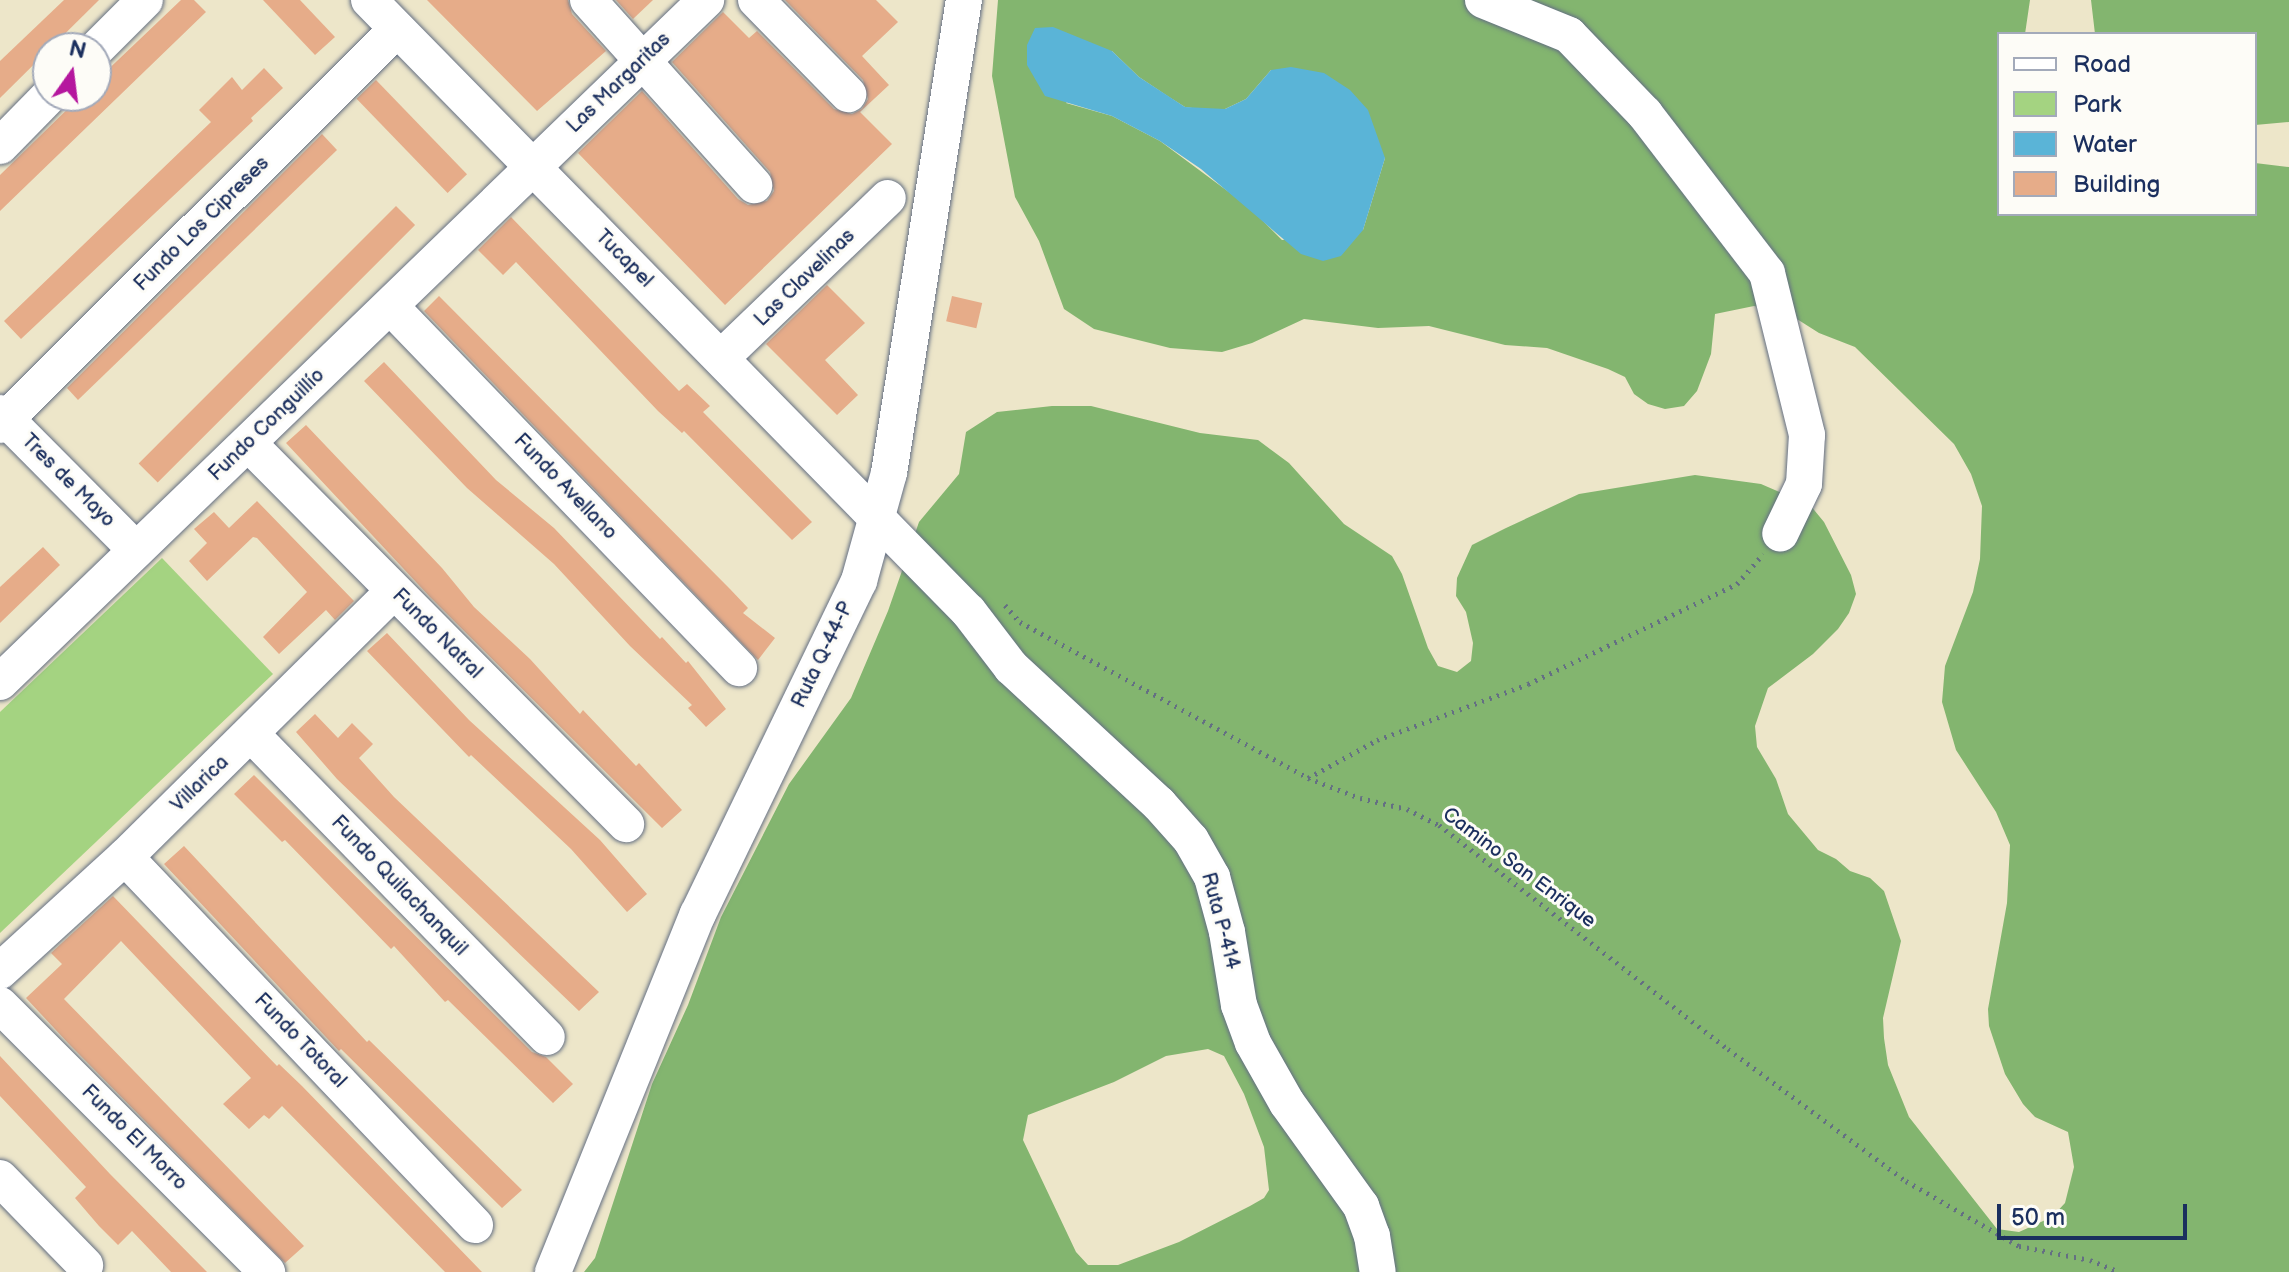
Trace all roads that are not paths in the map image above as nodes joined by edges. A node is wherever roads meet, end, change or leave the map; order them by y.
1 (145, 0) edge
2 (369, 0) edge
3 (588, 0) edge
4 (706, 0) edge
5 (756, 0) edge
6 (964, 0) edge
7 (1483, 0) edge
8 (397, 29) junction
9 (112, 33) edge
10 (644, 59) junction
11 (848, 94) dead end
12 (33, 112) edge
13 (0, 146) edge
14 (532, 166) junction
15 (754, 185) dead end
16 (888, 198) dead end
17 (390, 306) junction
18 (721, 358) junction
19 (2, 419) edge
20 (248, 443) junction
21 (879, 519) junction
22 (1780, 534) road end
23 (136, 550) junction
24 (394, 591) junction
25 (739, 668) dead end
26 (0, 682) edge
27 (252, 735) junction
28 (626, 824) dead end
29 (125, 857) junction
30 (0, 971) edge
31 (0, 1005) edge
32 (547, 1037) dead end
33 (0, 1178) edge
34 (475, 1225) dead end
35 (85, 1265) dead end
36 (267, 1272) edge
37 (553, 1272) edge
38 (1378, 1272) edge

1 - 9 street
2 - 8 street, Tucapel
3 - 10 street
4 - 10 street, Las Margaritas
5 - 11 street
6 - 21 street, Ruta Q-44-P
7 - 22 street
8 - 14 street, Tucapel
8 - 19 street, Fundo Los Cipreses
10 - 14 street, Las Margaritas
10 - 15 street
12 - 13 street
14 - 17 street, Fundo Conguillío
14 - 18 street, Tucapel
16 - 18 street, Las Clavelinas
17 - 20 street, Fundo Conguillío
17 - 25 street, Fundo Avellano
18 - 21 street, Tucapel
19 - 23 street, Tres de Mayo
20 - 23 street, Fundo Conguillío
20 - 24 street, Fundo Natral
21 - 37 street, Ruta Q-44-P
21 - 38 street, Ruta P-414
23 - 26 street, Fundo Conguillío
24 - 27 street, Villarica
24 - 28 street, Fundo Natral
27 - 29 street, Villarica
27 - 32 street, Fundo Quilachanquil
29 - 30 street, Villarica
29 - 34 street, Fundo Totoral
31 - 36 street, Fundo El Morro
33 - 35 street

